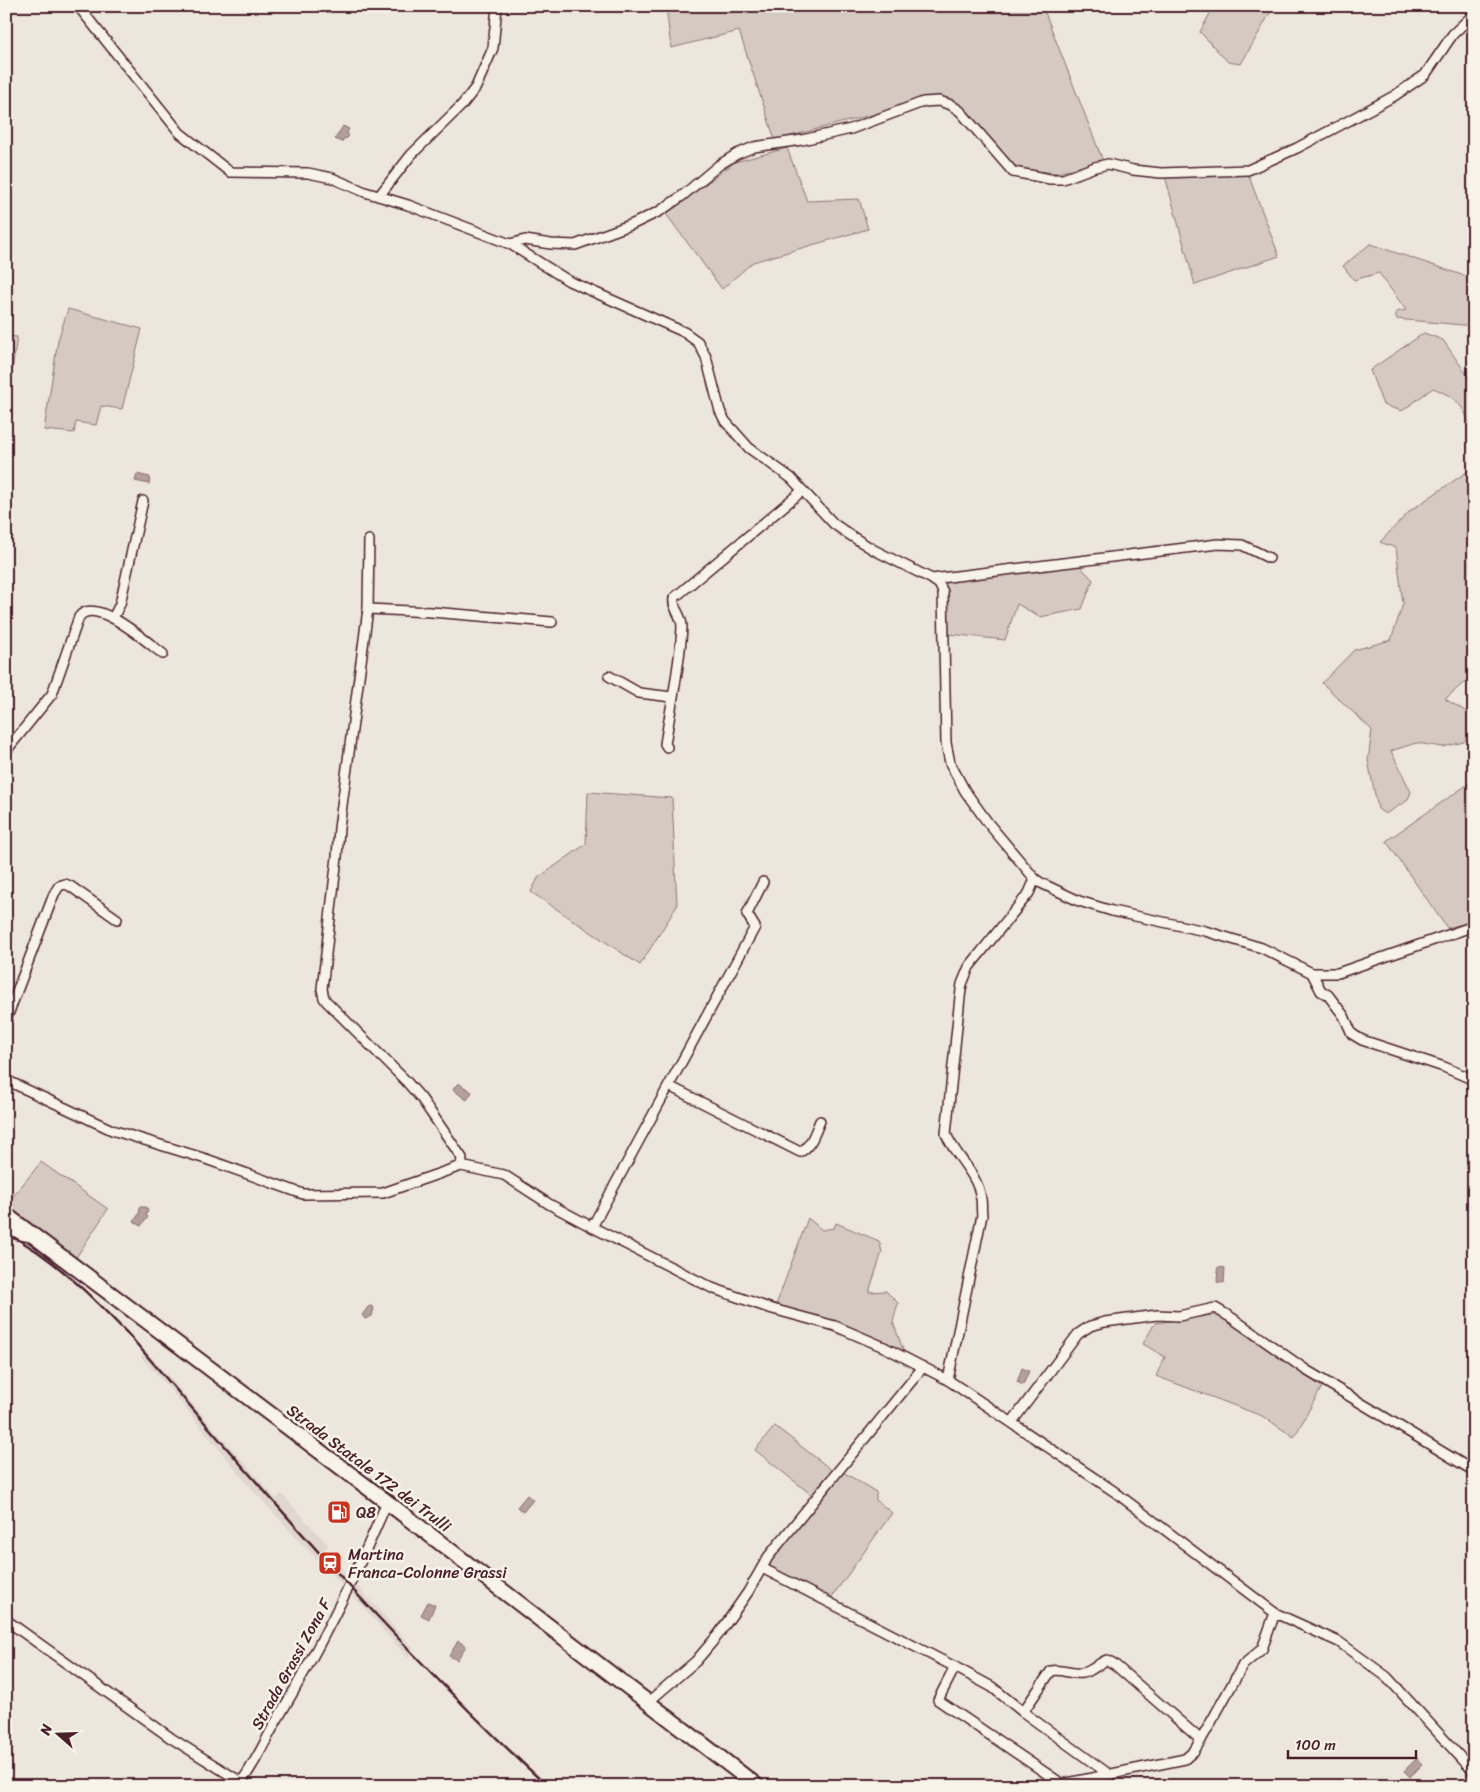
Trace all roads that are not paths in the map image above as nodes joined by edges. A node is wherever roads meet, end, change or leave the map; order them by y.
1 (78, 6) edge
2 (497, 6) edge
3 (1474, 14) edge
4 (379, 196) junction
5 (510, 244) junction
6 (802, 491) junction
7 (143, 501) dead end
8 (369, 540) dead end
9 (1269, 558) dead end
10 (932, 578) junction
11 (368, 609) junction
12 (113, 618) junction
13 (552, 622) dead end
14 (163, 654) dead end
15 (609, 676) dead end
16 (672, 697) junction
17 (667, 747) dead end
18 (6, 751) edge
19 (1035, 879) junction
20 (763, 882) dead end
21 (117, 919) dead end
22 (1474, 926) edge
23 (1312, 973) junction
24 (6, 1020) edge
25 (6, 1080) edge
26 (1474, 1080) edge
27 (669, 1086) junction
28 (820, 1121) dead end
29 (461, 1166) junction
30 (6, 1215) edge
31 (6, 1227) edge
32 (592, 1227) junction
33 (36, 1238) junction
34 (923, 1367) junction
35 (948, 1380) junction
36 (1012, 1422) junction
37 (1474, 1471) edge
38 (387, 1502) junction
39 (762, 1568) junction
40 (1275, 1613) junction
41 (6, 1620) edge
42 (955, 1667) junction
43 (647, 1703) junction
44 (1023, 1712) junction
45 (1201, 1740) junction
46 (1474, 1772) edge
47 (1110, 1775) junction
48 (240, 1784) edge
49 (1060, 1785) edge
50 (757, 1786) edge

1 - 4 street
2 - 4 street
3 - 5 street
4 - 5 street
5 - 6 street
6 - 10 street
6 - 16 street
7 - 12 street
8 - 11 street
9 - 10 street
10 - 19 street
11 - 13 street
11 - 29 street
12 - 14 street
12 - 18 street
15 - 16 street
16 - 17 street
19 - 23 street
19 - 35 street
20 - 27 street
21 - 24 street
22 - 23 street
23 - 26 street
25 - 29 street
27 - 28 street
27 - 32 street
29 - 32 street
30 - 33 main road, Strada Statale 172 dei Trulli
31 - 33 street
32 - 34 street
33 - 38 main road, Strada Statale 172 dei Trulli
34 - 35 street
34 - 39 street
35 - 36 street
36 - 37 street
36 - 40 street
38 - 43 main road, Strada Statale 172 dei Trulli
38 - 48 street, Strada Grassi Zona F
39 - 42 street
39 - 43 street
40 - 45 street
40 - 46 street
41 - 48 street, Strada Grassi Zona F
42 - 44 street
42 - 49 street
43 - 50 main road, Strada Statale 172 dei Trulli
44 - 45 street
44 - 47 street
45 - 47 street
47 - 49 street

